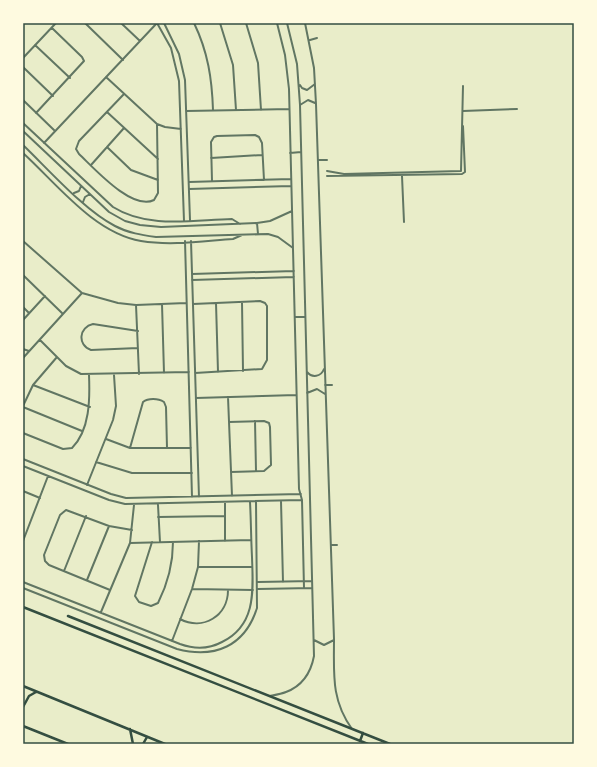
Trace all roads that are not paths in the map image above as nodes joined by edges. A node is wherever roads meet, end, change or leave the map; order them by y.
1 (56, 23) edge
2 (85, 23) edge
3 (121, 23) edge
4 (157, 23) edge
5 (164, 23) edge
6 (194, 23) edge
7 (220, 23) edge
8 (246, 23) edge
9 (277, 23) edge
10 (287, 23) edge
11 (305, 23) edge
12 (52, 28) junction
13 (316, 38) dead end
14 (310, 40) junction
15 (140, 41) junction
16 (35, 46) junction
17 (23, 58) edge
18 (123, 60) junction
19 (23, 67) edge
20 (106, 77) junction
21 (70, 78) junction
22 (315, 83) junction
23 (299, 84) junction
24 (463, 86) dead end
25 (124, 94) junction
26 (53, 96) junction
27 (23, 100) edge
28 (316, 104) junction
29 (300, 105) junction
30 (289, 109) junction
31 (517, 109) dead end
32 (213, 110) junction
33 (236, 110) junction
34 (261, 110) junction
35 (186, 111) junction
36 (463, 111) junction
37 (107, 112) junction
38 (36, 113) junction
39 (157, 124) junction
40 (24, 125) edge
41 (124, 128) junction
42 (181, 129) junction
43 (23, 131) edge
44 (55, 131) junction
45 (44, 142) junction
46 (23, 145) edge
47 (107, 147) junction
48 (182, 152) junction
49 (188, 152) junction
50 (301, 152) junction
51 (23, 153) edge
52 (290, 153) junction
53 (57, 155) junction
54 (262, 155) junction
55 (34, 156) junction
56 (211, 158) junction
57 (158, 159) junction
58 (53, 160) junction
59 (318, 160) junction
60 (327, 160) dead end
61 (31, 161) junction
62 (91, 165) junction
63 (327, 171) dead end
64 (402, 174) junction
65 (327, 176) dead end
66 (291, 179) junction
67 (158, 180) junction
68 (264, 180) junction
69 (212, 181) junction
70 (189, 182) junction
71 (81, 186) junction
72 (291, 186) junction
73 (189, 189) junction
74 (74, 194) junction
75 (90, 194) junction
76 (83, 202) junction
77 (184, 211) junction
78 (190, 211) junction
79 (292, 211) junction
80 (184, 220) junction
81 (190, 220) junction
82 (106, 221) junction
83 (162, 221) junction
84 (404, 222) dead end
85 (240, 224) junction
86 (257, 224) junction
87 (103, 226) junction
88 (161, 227) junction
89 (243, 234) junction
90 (258, 234) junction
91 (164, 237) junction
92 (23, 241) edge
93 (185, 241) junction
94 (191, 241) junction
95 (164, 242) junction
96 (293, 248) junction
97 (191, 251) junction
98 (185, 252) junction
99 (294, 271) junction
100 (192, 274) junction
101 (23, 275) edge
102 (294, 277) junction
103 (192, 280) junction
104 (82, 293) junction
105 (45, 296) junction
106 (242, 302) junction
107 (187, 303) junction
108 (216, 303) junction
109 (162, 304) junction
110 (193, 304) junction
111 (136, 305) junction
112 (23, 308) edge
113 (29, 313) junction
114 (64, 314) junction
115 (295, 317) junction
116 (305, 317) junction
117 (23, 320) edge
118 (138, 331) junction
119 (40, 340) junction
120 (188, 341) junction
121 (194, 341) junction
122 (23, 348) edge
123 (138, 348) junction
124 (29, 351) junction
125 (57, 357) junction
126 (23, 358) edge
127 (324, 368) junction
128 (243, 371) junction
129 (306, 371) junction
130 (189, 372) junction
131 (218, 372) junction
132 (164, 373) junction
133 (195, 373) junction
134 (139, 374) junction
135 (89, 375) junction
136 (114, 375) junction
137 (33, 385) junction
138 (332, 385) dead end
139 (325, 386) junction
140 (307, 393) junction
141 (297, 395) junction
142 (326, 395) junction
143 (228, 397) junction
144 (196, 398) junction
145 (23, 406) edge
146 (90, 407) junction
147 (255, 421) junction
148 (229, 422) junction
149 (82, 430) junction
150 (23, 433) edge
151 (106, 439) junction
152 (130, 448) junction
153 (167, 448) junction
154 (191, 448) junction
155 (23, 459) edge
156 (96, 462) junction
157 (23, 466) edge
158 (256, 471) junction
159 (231, 472) junction
160 (192, 473) junction
161 (48, 476) junction
162 (87, 485) junction
163 (192, 489) junction
164 (198, 489) junction
165 (23, 491) edge
166 (286, 494) junction
167 (300, 494) junction
168 (232, 496) junction
169 (199, 497) junction
170 (40, 498) junction
171 (176, 498) junction
172 (192, 498) junction
173 (286, 500) junction
174 (302, 500) junction
175 (256, 501) junction
176 (281, 501) junction
177 (225, 502) junction
178 (250, 502) junction
179 (158, 504) junction
180 (176, 504) junction
181 (134, 505) junction
182 (86, 516) junction
183 (225, 516) junction
184 (158, 517) junction
185 (109, 526) junction
186 (132, 530) junction
187 (225, 540) junction
188 (251, 540) junction
189 (23, 541) edge
190 (199, 541) junction
191 (152, 542) junction
192 (160, 542) junction
193 (173, 542) junction
194 (130, 543) junction
195 (331, 545) junction
196 (337, 545) dead end
197 (198, 566) junction
198 (252, 567) junction
199 (64, 571) junction
200 (87, 580) junction
201 (304, 581) junction
202 (312, 581) junction
203 (23, 582) edge
204 (258, 582) junction
205 (283, 582) junction
206 (23, 588) edge
207 (304, 588) junction
208 (312, 588) junction
209 (258, 589) junction
210 (110, 590) junction
211 (192, 590) junction
212 (228, 590) junction
213 (253, 590) junction
214 (54, 594) junction
215 (52, 599) junction
216 (23, 607) edge
217 (101, 612) junction
218 (68, 616) dead end
219 (180, 619) junction
220 (144, 630) junction
221 (142, 636) junction
222 (334, 639) junction
223 (314, 640) junction
224 (172, 641) junction
225 (23, 686) edge
226 (36, 692) junction
227 (270, 697) junction
228 (23, 707) edge
229 (23, 726) edge
230 (130, 729) junction
231 (352, 729) junction
232 (363, 733) junction
233 (147, 737) junction
234 (360, 741) junction
235 (68, 744) edge
236 (133, 744) edge
237 (143, 744) edge
238 (165, 744) edge
239 (368, 744) edge
240 (390, 744) edge

1 - 12 street
2 - 18 street
3 - 15 street
4 - 15 street
4 - 42 street
5 - 35 street
6 - 32 street
7 - 33 street
8 - 34 street
9 - 30 street
10 - 23 street
11 - 14 street
12 - 16 street
12 - 21 street
13 - 14 street
14 - 22 street
15 - 18 street
16 - 17 street
16 - 21 street
18 - 20 street
19 - 26 street
20 - 25 street
20 - 44 street
21 - 26 street
22 - 23 street
22 - 28 street
23 - 29 street
24 - 36 street
25 - 37 street
25 - 39 street
26 - 38 street
27 - 38 street
28 - 29 street
28 - 59 street
29 - 50 street
30 - 34 street
30 - 52 street
31 - 36 street
32 - 33 street
32 - 35 street
33 - 34 street
35 - 49 street
36 - 64 street
37 - 41 street
37 - 62 street
38 - 44 street
39 - 42 street
39 - 57 street
40 - 45 street
41 - 47 street
41 - 57 street
42 - 48 street
43 - 58 street
44 - 45 street
45 - 53 street
46 - 55 street
47 - 62 street
47 - 67 street
48 - 49 street
48 - 77 street
49 - 70 street
50 - 52 street
50 - 116 street
51 - 61 street
52 - 66 street
53 - 58 street
53 - 83 street
54 - 56 street
54 - 56 street
54 - 68 street
55 - 61 street
55 - 74 street
56 - 69 street
57 - 67 street
58 - 71 street
59 - 60 street
59 - 127 street
61 - 87 street
62 - 67 street
63 - 64 street
64 - 65 street
64 - 84 street
66 - 68 street
66 - 72 street
68 - 69 street
69 - 70 street
70 - 73 street
71 - 74 street
71 - 75 street
72 - 73 street
72 - 79 street
73 - 78 street
74 - 76 street
75 - 76 street
75 - 88 street
76 - 82 street
77 - 78 street
77 - 80 street
78 - 81 street
79 - 86 street
79 - 96 street
80 - 81 street
80 - 83 street
81 - 85 street
82 - 87 street
82 - 91 street
83 - 88 street
85 - 86 street
85 - 88 street
86 - 90 street
87 - 95 street
89 - 90 street
89 - 91 street
89 - 94 street
90 - 96 street
91 - 95 street
92 - 104 street
93 - 94 street
93 - 95 street
93 - 98 street
94 - 97 street
96 - 99 street
97 - 98 street
97 - 100 street
98 - 107 street
99 - 100 street
99 - 102 street
100 - 103 street
101 - 105 street
102 - 103 street
102 - 115 street
103 - 110 street
104 - 111 street
104 - 114 street
105 - 113 street
105 - 114 street
106 - 108 street
106 - 128 street
106 - 128 street
107 - 109 street
107 - 120 street
108 - 110 street
108 - 131 street
109 - 111 street
109 - 132 street
110 - 121 street
111 - 118 street
112 - 113 street
113 - 117 street
114 - 119 street
115 - 116 street
115 - 141 street
116 - 129 street
118 - 123 street
118 - 123 street
119 - 124 street
119 - 125 street
120 - 121 street
120 - 130 street
121 - 133 street
122 - 124 street
123 - 134 street
124 - 126 street
125 - 135 street
125 - 137 street
127 - 129 street
127 - 139 street
128 - 131 street
129 - 140 street
130 - 132 street
130 - 154 street
131 - 133 street
132 - 134 street
133 - 144 street
134 - 136 street
135 - 136 street
135 - 146 street
136 - 151 street
137 - 145 street
137 - 146 street
138 - 139 street
139 - 142 street
140 - 142 street
140 - 202 street
141 - 143 street
141 - 167 street
142 - 195 street
143 - 144 street
143 - 148 street
144 - 164 street
145 - 149 street
146 - 149 street
147 - 148 street
147 - 158 street
147 - 158 street
148 - 159 street
149 - 150 street
151 - 152 street
151 - 156 street
152 - 153 street
152 - 153 street
153 - 154 street
154 - 160 street
155 - 162 street
156 - 160 street
156 - 162 street
157 - 161 street
158 - 159 street
159 - 168 street
160 - 163 street
161 - 170 street
161 - 181 street
162 - 171 street
163 - 164 street
163 - 172 street
164 - 169 street
165 - 170 street
166 - 167 street
166 - 168 street
166 - 173 street
167 - 174 street
168 - 169 street
169 - 172 street
170 - 189 street
171 - 172 street
171 - 180 street
173 - 174 street
173 - 176 street
174 - 201 street
175 - 176 street
175 - 178 street
175 - 204 street
176 - 205 street
177 - 178 street
177 - 180 street
177 - 183 street
178 - 188 street
179 - 180 street
179 - 181 street
179 - 184 street
181 - 186 street
182 - 185 street
182 - 199 street
182 - 199 street
183 - 184 street
183 - 187 street
184 - 192 street
185 - 186 street
185 - 200 street
186 - 194 street
187 - 188 street
187 - 190 street
188 - 198 street
190 - 193 street
190 - 197 street
191 - 192 street
191 - 193 street
191 - 194 street
192 - 193 street
194 - 210 street
195 - 196 street
195 - 222 street
197 - 198 street
197 - 211 street
198 - 213 street
199 - 200 street
200 - 210 street
201 - 202 street
201 - 205 street
201 - 207 street
202 - 208 street
203 - 214 street
204 - 205 street
204 - 209 street
206 - 215 street
207 - 208 street
207 - 209 street
208 - 223 street
209 - 221 street
210 - 217 street
211 - 212 street
211 - 219 street
212 - 213 street
212 - 219 street
213 - 224 street
214 - 215 street
214 - 217 street
215 - 221 street
216 - 234 main road
217 - 220 street
218 - 227 main road
219 - 224 street
220 - 221 street
220 - 224 street
222 - 223 street
222 - 231 street
223 - 227 street
225 - 226 main road
226 - 228 main road
226 - 230 main road
227 - 231 main road
229 - 235 main road
230 - 233 main road
230 - 236 main road
231 - 232 main road
232 - 234 main road
232 - 240 main road
233 - 237 main road
233 - 238 main road
234 - 239 main road

